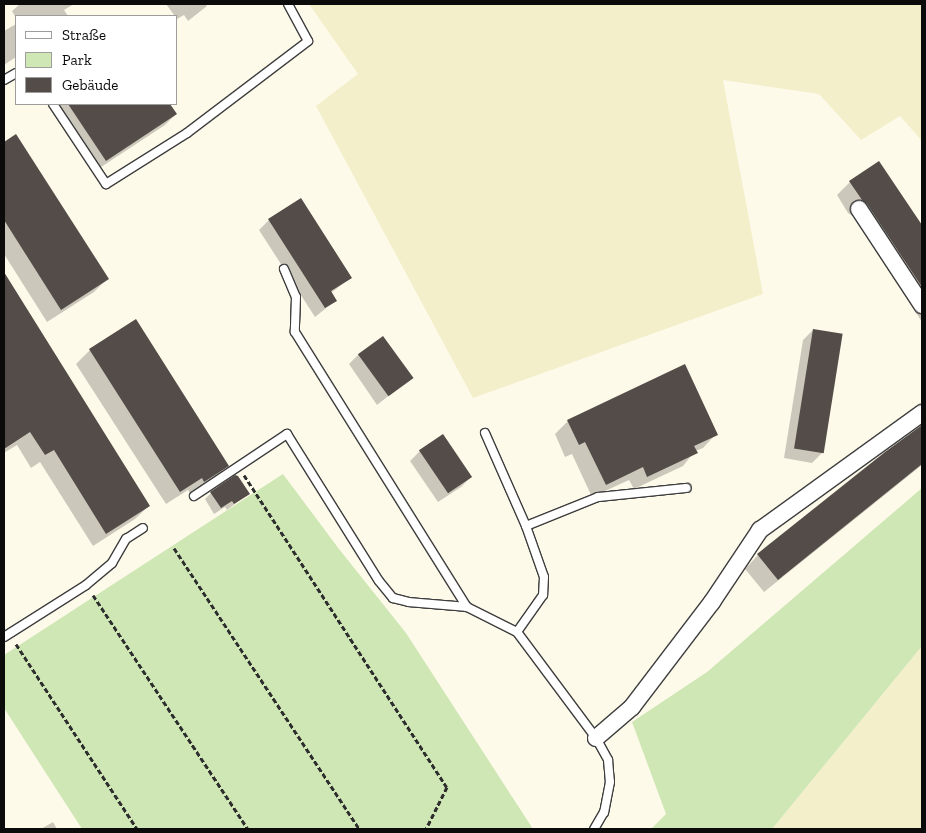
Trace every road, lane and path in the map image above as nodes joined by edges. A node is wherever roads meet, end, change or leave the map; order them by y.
1 (288, 4) edge
2 (15, 74) edge
3 (4, 80) edge
4 (54, 105) edge
5 (859, 210) dead end
6 (284, 269) dead end
7 (922, 305) edge
8 (922, 413) edge
9 (484, 433) dead end
10 (238, 467) junction
11 (687, 488) dead end
12 (194, 496) dead end
13 (526, 526) junction
14 (143, 528) dead end
15 (174, 548) dead end
16 (93, 595) dead end
17 (467, 607) junction
18 (518, 632) junction
19 (4, 637) edge
20 (16, 644) dead end
21 (596, 738) junction
22 (137, 829) edge
23 (248, 829) edge
24 (359, 829) edge
25 (426, 829) edge
26 (594, 829) edge

1 - 4 lane
2 - 3 lane
5 - 7 street
6 - 17 lane
8 - 21 street
9 - 13 lane
10 - 12 lane
10 - 17 lane
10 - 25 path
11 - 13 lane
13 - 18 lane
14 - 19 lane
15 - 24 path
16 - 23 path
17 - 18 lane
18 - 21 lane
20 - 22 path
21 - 26 lane

